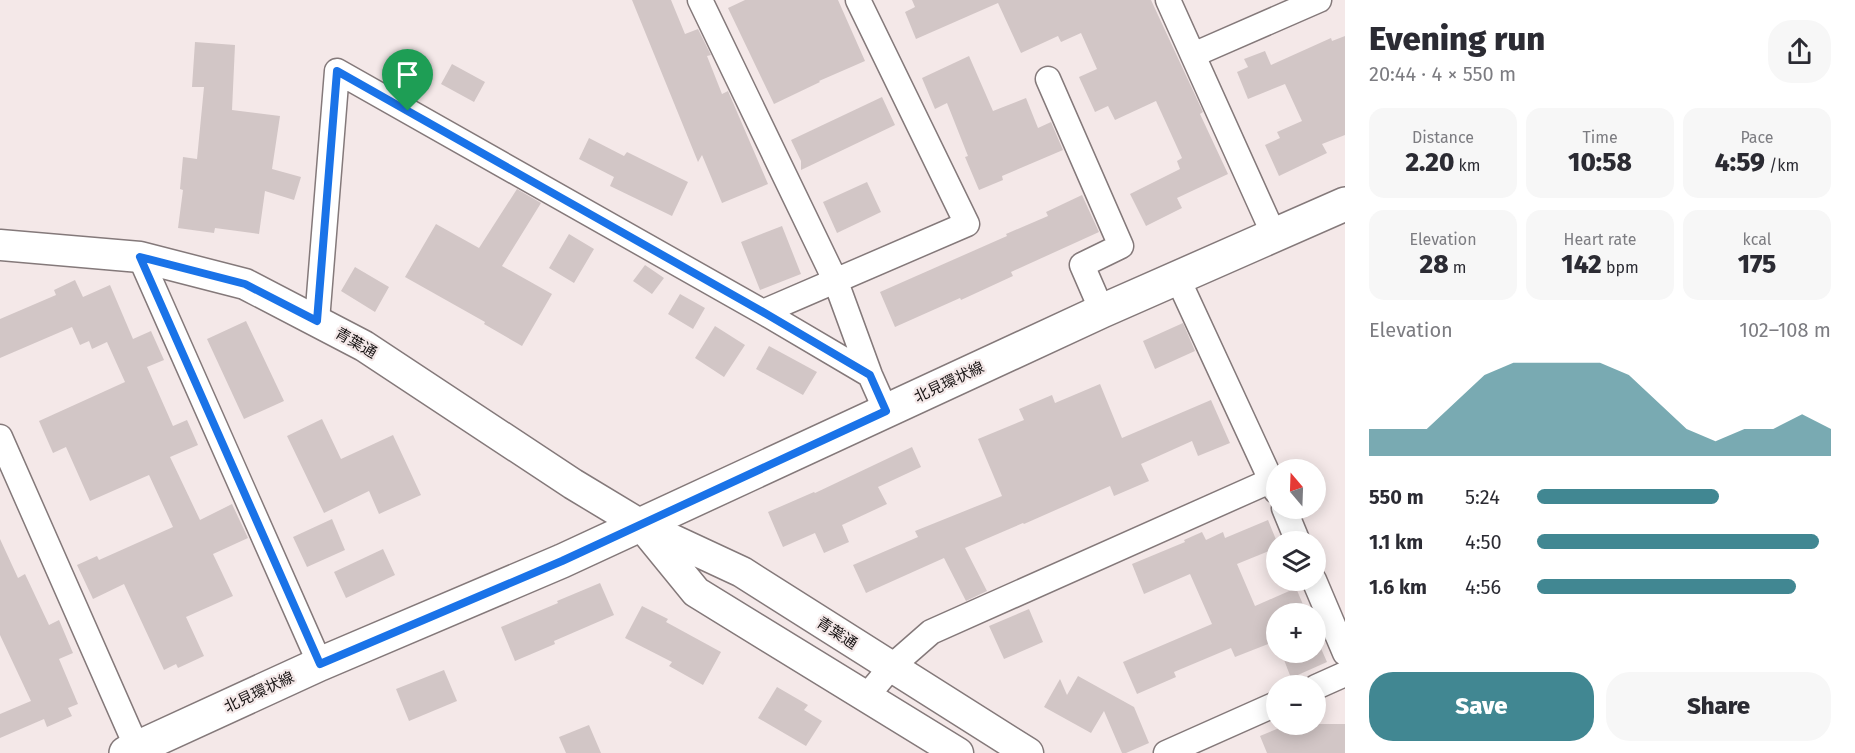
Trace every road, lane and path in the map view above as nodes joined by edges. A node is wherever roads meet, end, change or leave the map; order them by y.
1 (700, 0) edge
2 (858, 0) edge
3 (1168, 0) edge
4 (1319, 0) edge
5 (1193, 55) junction
6 (1048, 79) dead end
7 (1345, 204) edge
8 (1274, 235) junction
9 (0, 245) edge
10 (140, 257) junction
11 (1177, 277) junction
12 (836, 282) junction
13 (1102, 311) junction
14 (763, 312) junction
15 (317, 321) junction
16 (870, 375) junction
17 (886, 411) junction
18 (0, 437) edge
19 (1266, 469) edge
20 (1266, 489) edge
21 (641, 525) junction
22 (1319, 591) edge
23 (1345, 653) edge
24 (320, 664) junction
25 (891, 667) junction
26 (1345, 674) edge
27 (1326, 683) edge
28 (866, 697) junction
29 (1266, 708) edge
30 (132, 750) edge
31 (958, 753) edge
32 (1028, 753) edge
33 (1166, 753) edge

1 - 12 street
2 - 12 street
3 - 5 street
4 - 5 street
5 - 8 street
6 - 13 street
7 - 8 main road, 北見環状線
8 - 11 main road, 北見環状線
9 - 10 street, 青葉通
10 - 15 street, 青葉通
10 - 24 street
11 - 13 main road, 北見環状線
11 - 19 street
12 - 14 street
12 - 16 street
13 - 17 main road, 北見環状線
14 - 15 street
14 - 16 street
15 - 21 street, 青葉通
16 - 17 street
17 - 21 main road, 北見環状線
18 - 30 street
20 - 25 street
21 - 24 main road, 北見環状線
21 - 25 street, 青葉通
21 - 28 street, 青葉通
22 - 23 street
24 - 30 main road, 北見環状線
25 - 28 street
25 - 32 street, 青葉通
26 - 27 street
28 - 31 street, 青葉通
29 - 33 street

